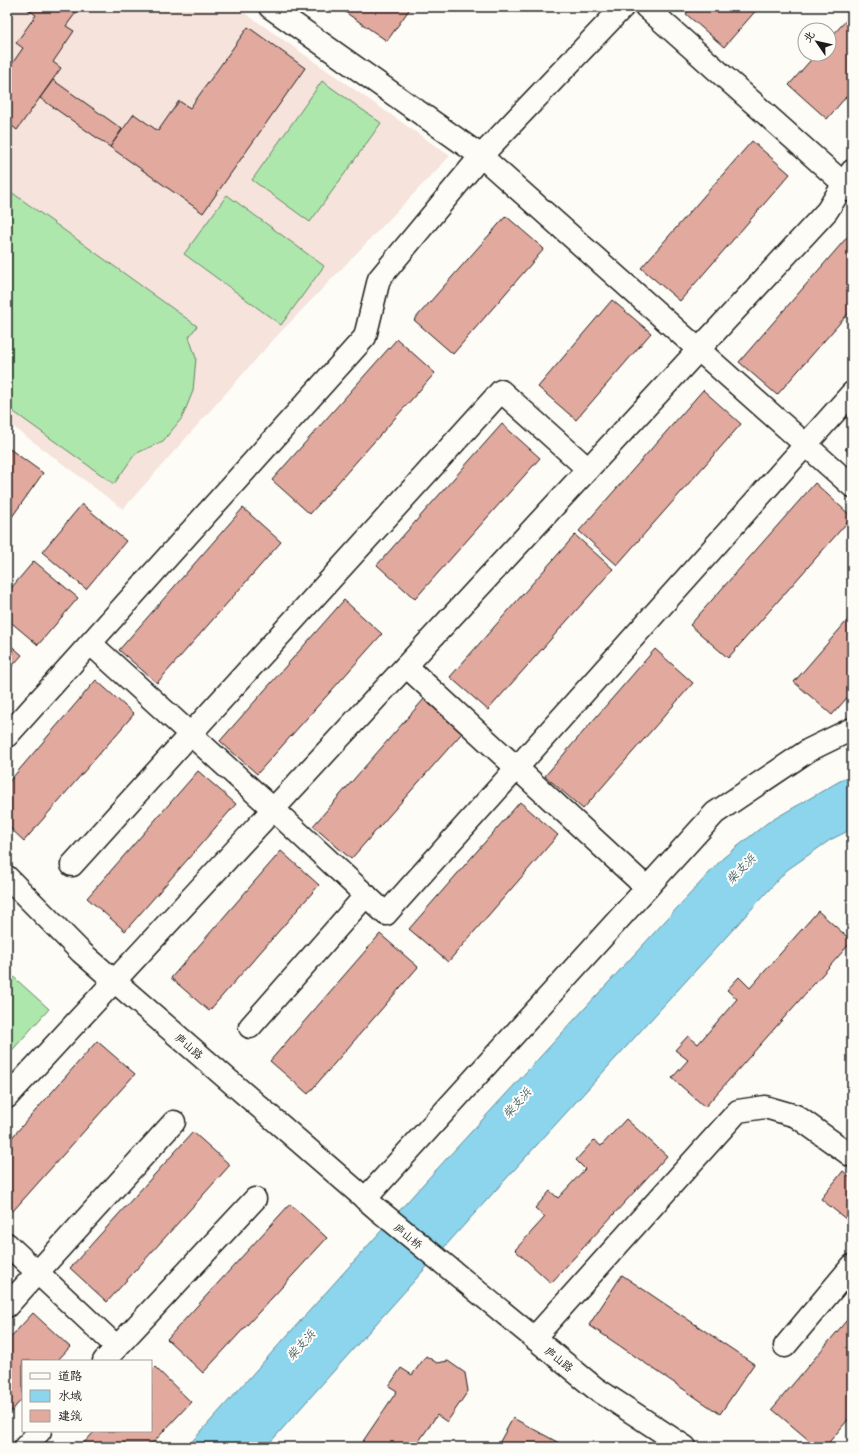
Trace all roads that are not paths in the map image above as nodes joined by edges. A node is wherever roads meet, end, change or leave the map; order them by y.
1 (270, 7) edge
2 (623, 7) edge
3 (646, 7) edge
4 (481, 156) junction
5 (849, 182) edge
6 (698, 350) junction
7 (852, 394) edge
8 (806, 445) junction
9 (588, 469) junction
10 (852, 486) edge
11 (91, 644) junction
12 (406, 666) junction
13 (852, 729) edge
14 (191, 734) junction
15 (7, 736) edge
16 (516, 768) junction
17 (273, 809) junction
18 (72, 865) dead end
19 (7, 877) edge
20 (647, 888) junction
21 (366, 896) junction
22 (114, 981) junction
23 (250, 1027) dead end
24 (7, 1097) edge
25 (174, 1122) dead end
26 (852, 1156) edge
27 (255, 1199) dead end
28 (371, 1204) junction
29 (7, 1244) edge
30 (440, 1262) joint
31 (852, 1266) edge
32 (38, 1272) junction
33 (7, 1306) edge
34 (534, 1338) junction
35 (785, 1346) dead end
36 (111, 1354) edge
37 (39, 1432) edge
38 (25, 1447) edge
39 (685, 1447) edge

1 - 4 street
2 - 4 street
3 - 5 street
4 - 6 street
4 - 11 street
5 - 6 street
6 - 8 street
6 - 9 street
7 - 8 street
8 - 10 street
8 - 16 street
9 - 12 street
9 - 14 street
11 - 14 street
11 - 15 street
12 - 16 street
12 - 17 street
13 - 20 street
14 - 17 street
14 - 18 street
16 - 20 street
16 - 21 street
17 - 21 street
17 - 22 street
19 - 22 street, 庐山路
20 - 28 street
21 - 23 street
22 - 24 street
22 - 28 street, 庐山路
25 - 32 street
26 - 34 street
27 - 36 street
28 - 30 street, 庐山桥
29 - 32 street
30 - 34 street, 庐山路
31 - 35 street
32 - 33 street
32 - 36 street
34 - 39 street, 庐山路
37 - 38 street

